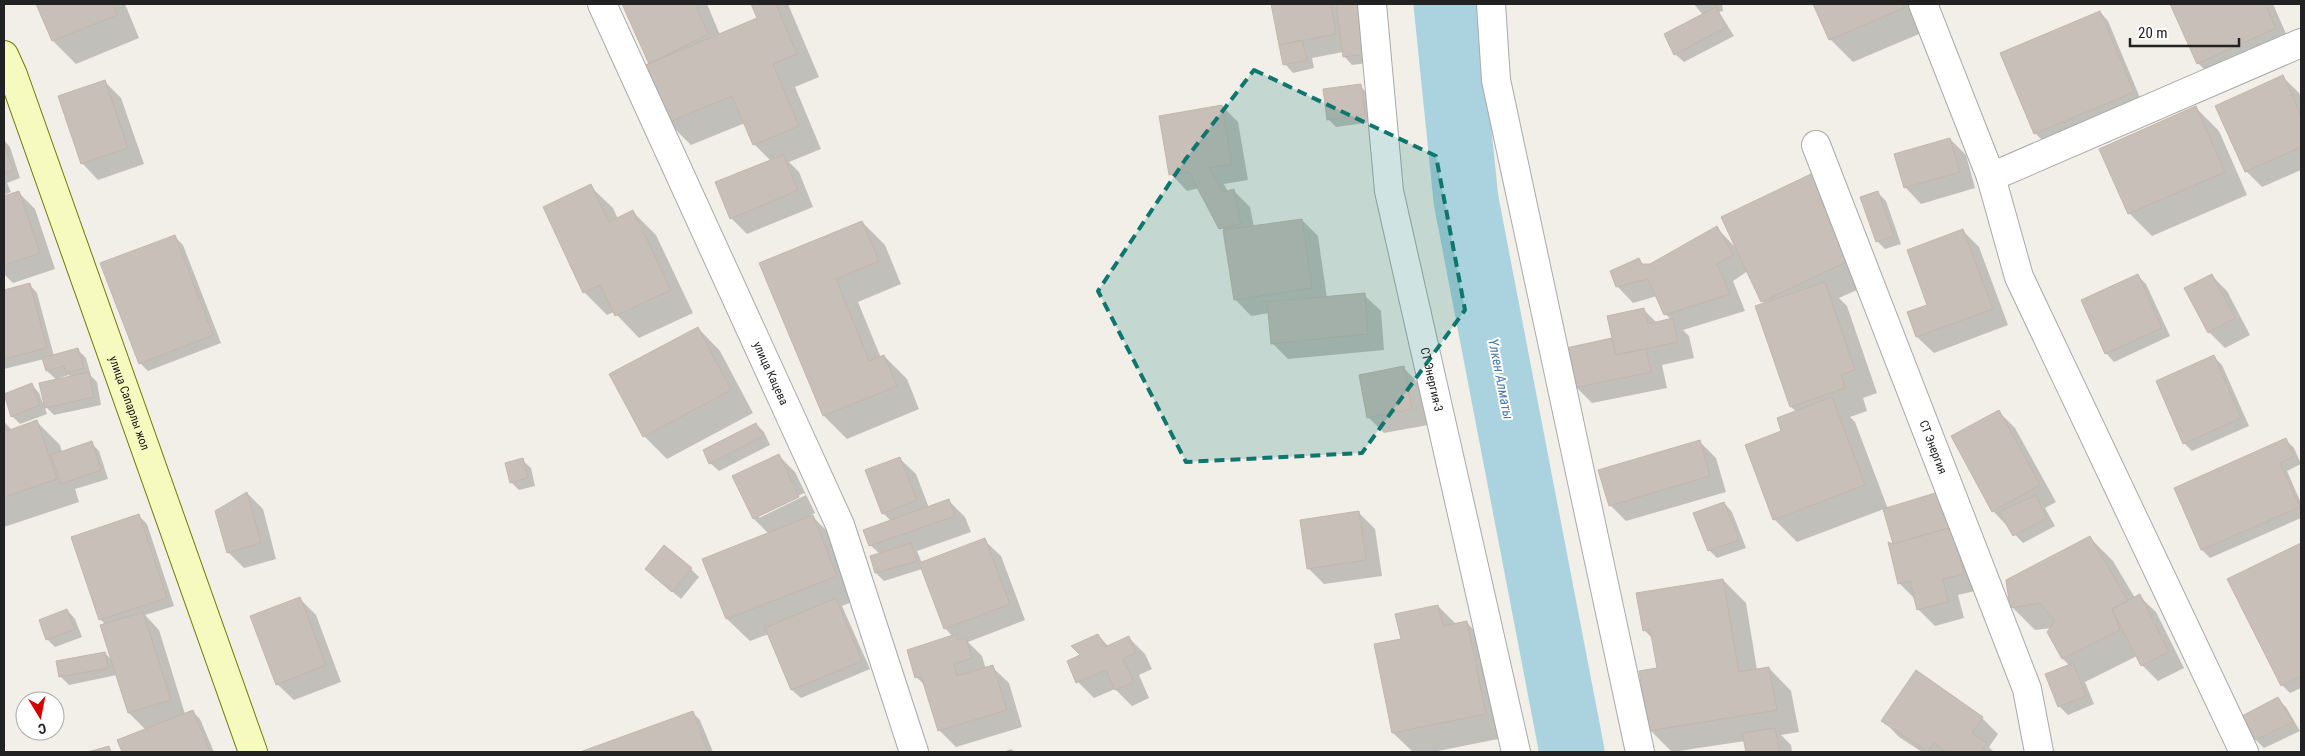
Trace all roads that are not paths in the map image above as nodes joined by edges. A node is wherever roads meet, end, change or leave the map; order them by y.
1 (602, 4) edge
2 (1372, 4) edge
3 (1491, 4) edge
4 (1923, 4) edge
5 (2301, 42) edge
6 (4, 55) edge
7 (1816, 145) dead end
8 (1991, 177) junction
9 (253, 752) edge
10 (914, 752) edge
11 (1516, 752) edge
12 (1640, 752) edge
13 (2039, 752) edge
14 (2244, 752) edge

1 - 10 street, улица Кацева
2 - 11 street, СТ Энергия-3
3 - 12 street
4 - 8 street
5 - 8 street
6 - 9 street, улица Сапарлы жол
7 - 13 street, СТ Энергия
8 - 14 street

